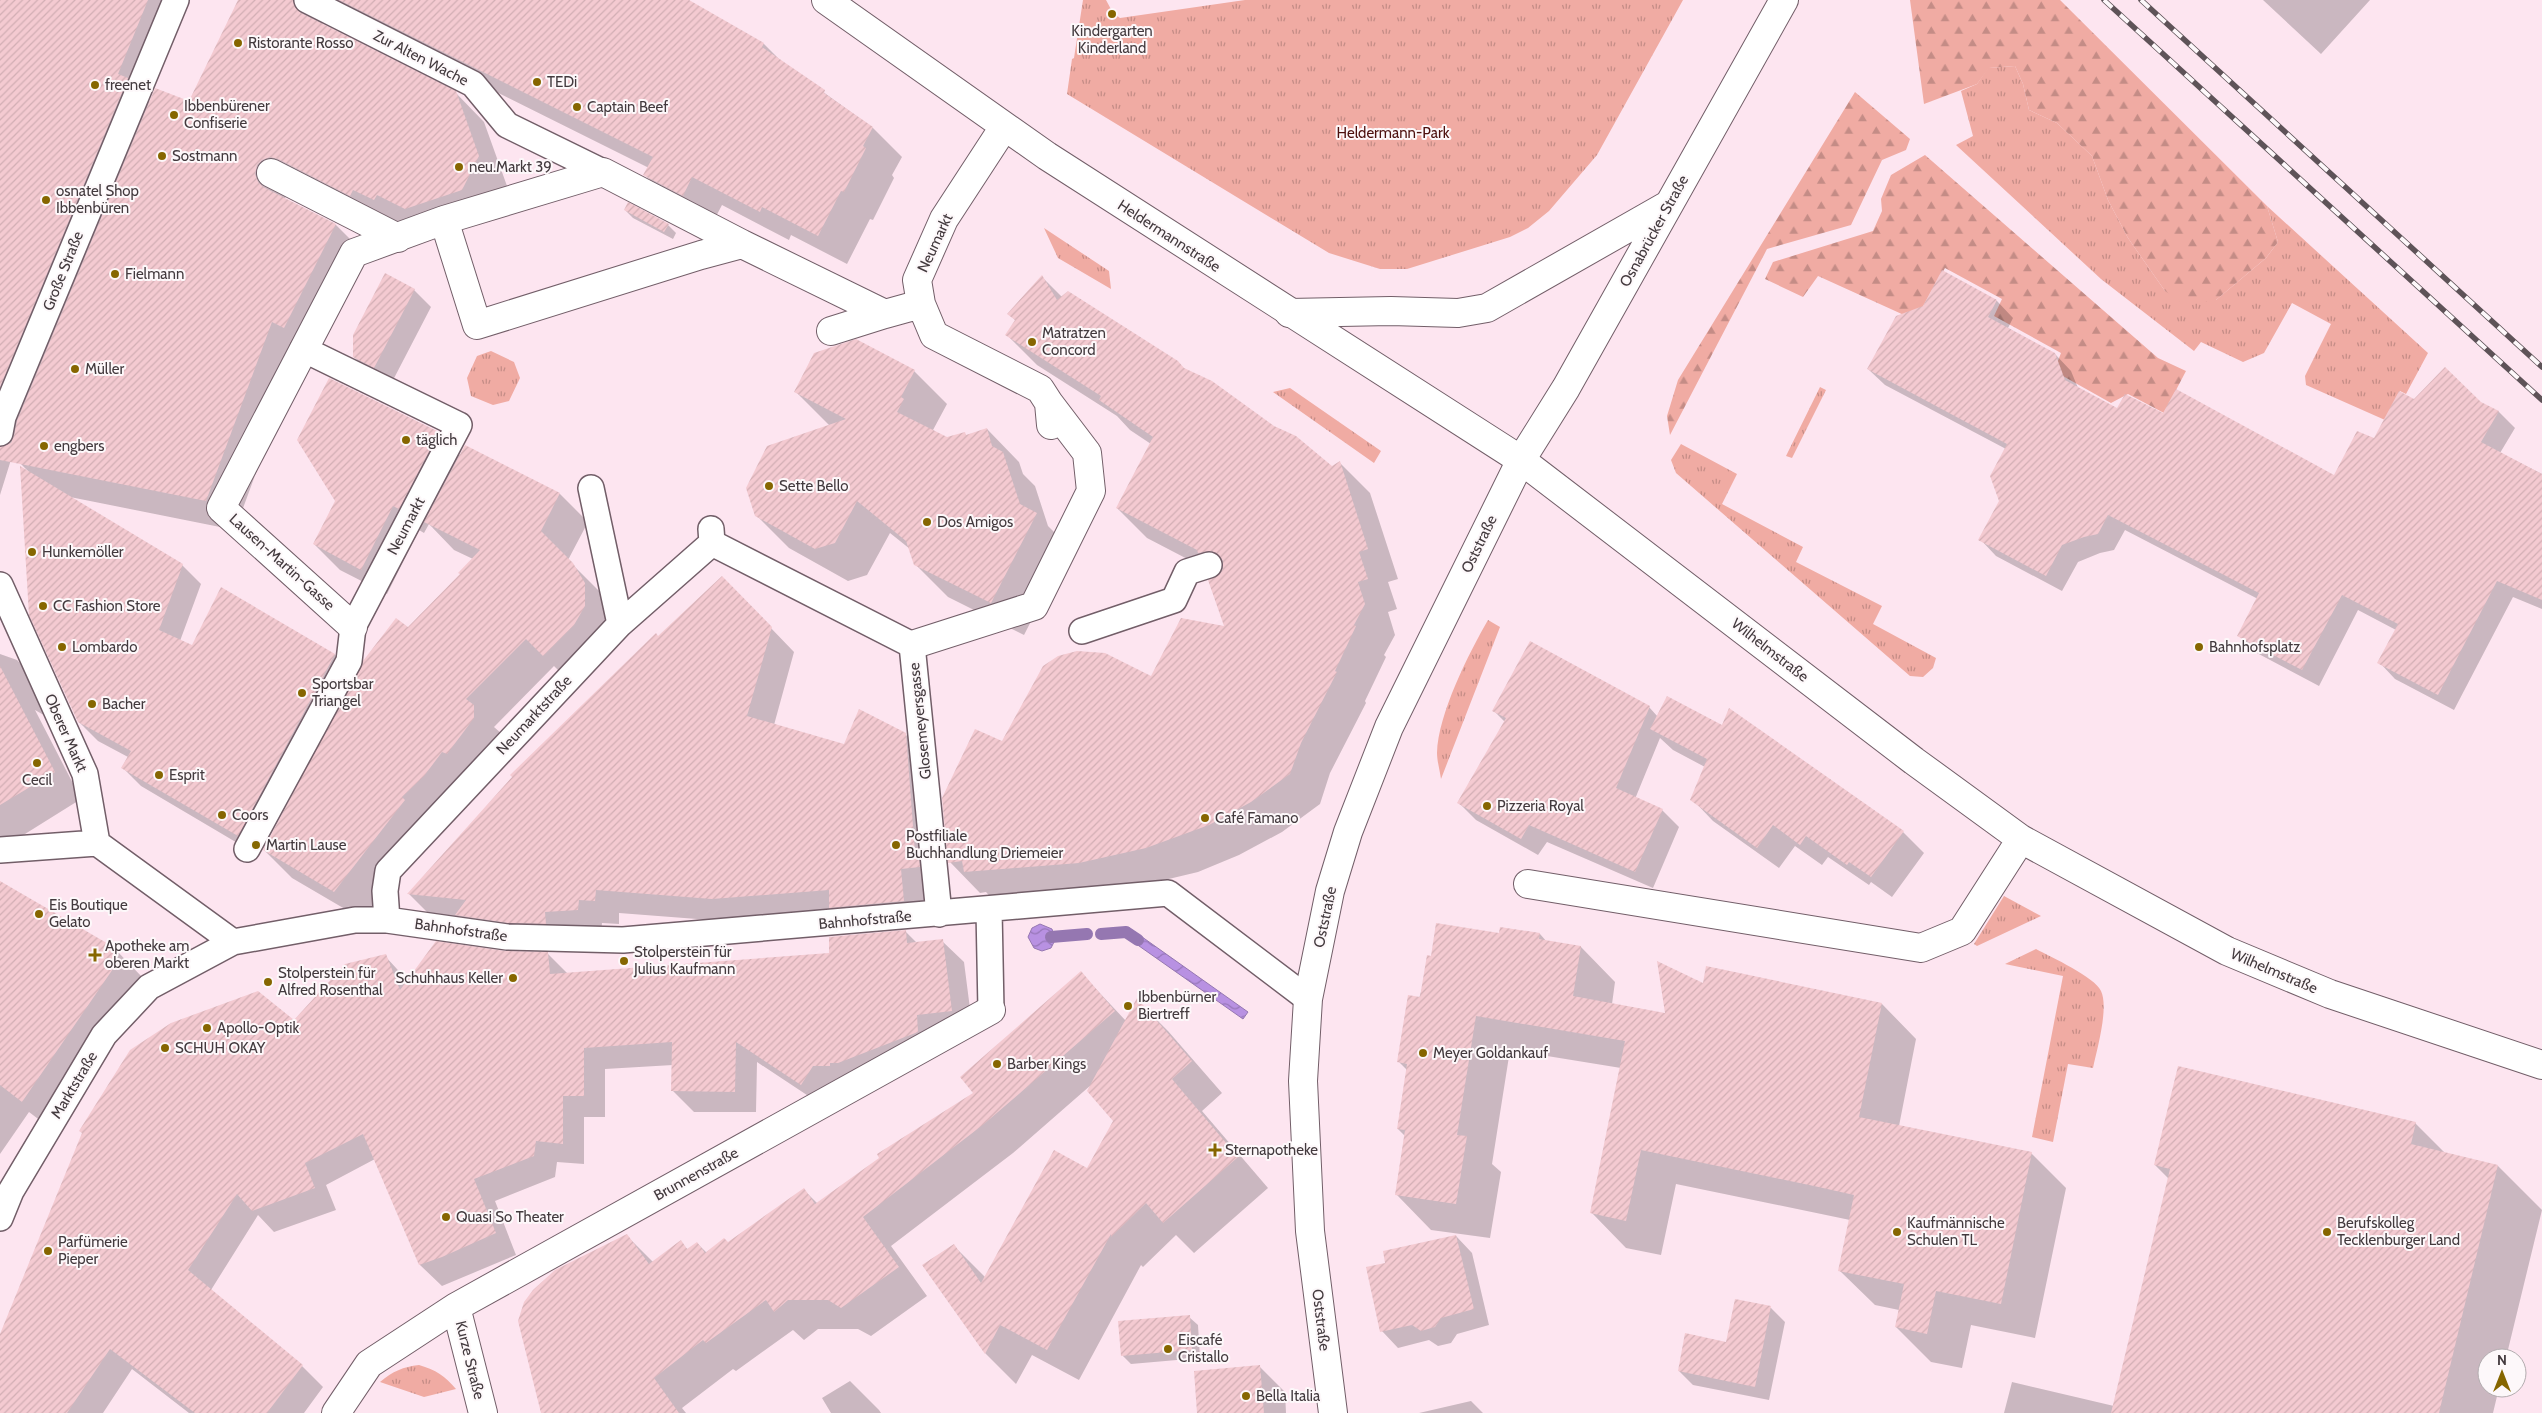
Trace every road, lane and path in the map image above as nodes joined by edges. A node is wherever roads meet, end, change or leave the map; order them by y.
1 (176, 0) edge
2 (306, 0) edge
3 (826, 0) edge
4 (1784, 0) edge
5 (1004, 127) junction
6 (603, 172) junction
7 (271, 173) dead end
8 (1668, 205) junction
9 (444, 220) junction
10 (398, 238) junction
11 (742, 244) junction
12 (921, 304) junction
13 (1289, 313) junction
14 (885, 314) junction
15 (831, 331) dead end
16 (303, 349) junction
17 (1050, 414) joint
18 (0, 433) edge
19 (1521, 460) junction
20 (591, 488) dead end
21 (1209, 565) dead end
22 (3, 599) edge
23 (620, 624) junction
24 (353, 626) junction
25 (1082, 631) dead end
26 (912, 645) junction
27 (2021, 839) junction
28 (97, 843) junction
29 (247, 849) dead end
30 (0, 850) edge
31 (1528, 884) dead end
32 (989, 910) junction
33 (939, 914) junction
34 (387, 920) junction
35 (233, 942) junction
36 (1308, 999) junction
37 (991, 1010) joint
38 (2542, 1065) edge
39 (5, 1194) edge
40 (0, 1218) edge
41 (456, 1307) junction
42 (336, 1413) edge
43 (483, 1413) edge
44 (1333, 1413) edge

1 - 18 street, Große Straße
2 - 6 street, Zur Alten Wache
3 - 5 street, Heldermannstraße
4 - 8 street, Osnabrücker Straße
5 - 12 street, Neumarkt
5 - 13 street, Heldermannstraße
6 - 9 street, Lausen-Martin-Gasse
6 - 11 street
7 - 10 street
8 - 13 street
8 - 19 street, Osnabrücker Straße
9 - 10 street, Lausen-Martin-Gasse
9 - 11 street
10 - 16 street, Lausen-Martin-Gasse
11 - 14 street
12 - 14 street
12 - 17 street, Neumarkt
13 - 19 street, Heldermannstraße
14 - 15 street
16 - 24 street, Lausen-Martin-Gasse
16 - 24 street, Neumarkt
17 - 26 street, Glosemeyersgasse
19 - 27 street, Wilhelmstraße
19 - 36 street, Oststraße
20 - 23 street
21 - 25 street
22 - 28 street, Oberer Markt
23 - 26 street, Neumarktstraße
23 - 34 street, Neumarktstraße
24 - 29 street
26 - 33 street, Glosemeyersgasse
27 - 31 street
27 - 38 street, Wilhelmstraße
28 - 30 street
28 - 35 street
32 - 33 street, Bahnhofstraße
32 - 36 street, Bahnhofstraße
32 - 37 street, Brunnenstraße
33 - 34 street, Bahnhofstraße
34 - 35 street
35 - 39 street, Marktstraße
36 - 44 street, Oststraße
37 - 41 street, Brunnenstraße
39 - 40 street, Marktstraße
41 - 42 street, Brunnenstraße
41 - 43 street, Kurze Straße

